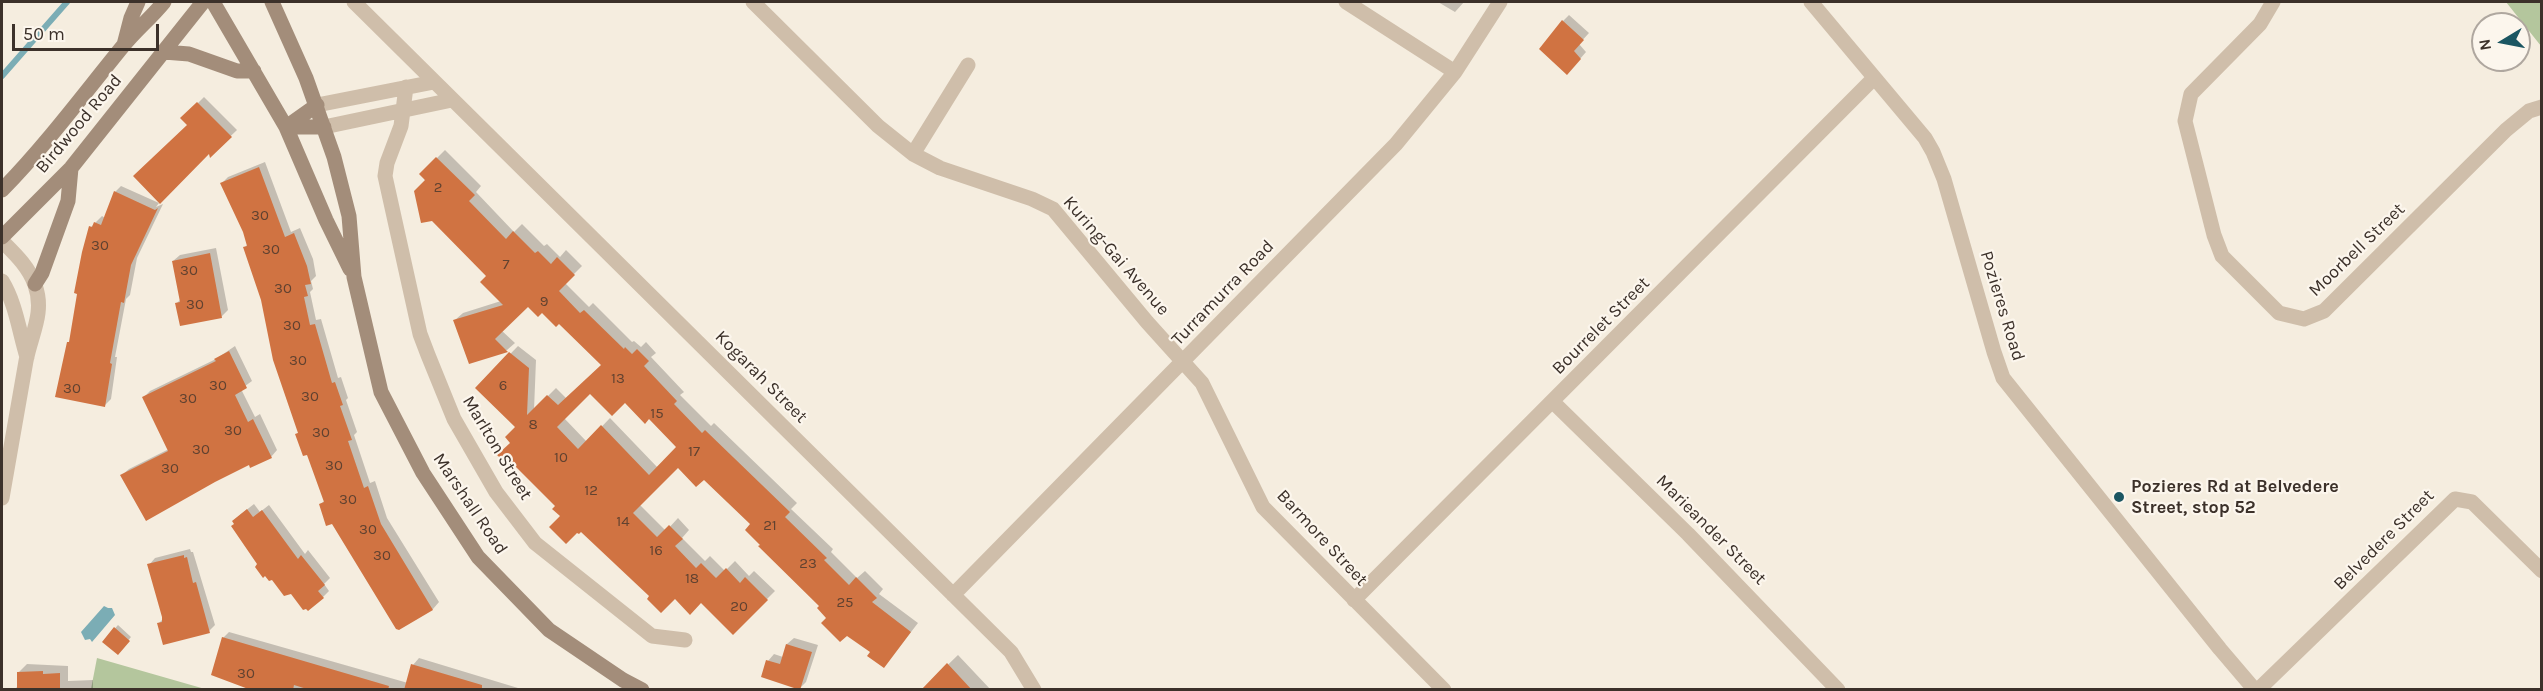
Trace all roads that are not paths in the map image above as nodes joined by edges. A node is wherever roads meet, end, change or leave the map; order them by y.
1 (138, 2) edge
2 (164, 2) edge
3 (203, 2) edge
4 (213, 2) edge
5 (272, 2) edge
6 (354, 2) edge
7 (753, 2) edge
8 (1346, 2) edge
9 (1500, 2) edge
10 (1811, 2) edge
11 (2273, 2) edge
12 (124, 45) junction
13 (164, 52) junction
14 (968, 64) dead end
15 (254, 71) junction
16 (1455, 72) junction
17 (1874, 78) junction
18 (434, 82) junction
19 (406, 87) junction
20 (452, 100) junction
21 (317, 105) junction
22 (2541, 107) edge
23 (403, 110) junction
24 (286, 127) junction
25 (324, 128) junction
26 (913, 154) junction
27 (71, 168) junction
28 (2, 190) edge
29 (2, 239) edge
30 (354, 277) junction
31 (2, 281) edge
32 (35, 284) junction
33 (27, 357) junction
34 (1184, 362) junction
35 (1553, 402) junction
36 (2, 498) edge
37 (2541, 572) edge
38 (953, 595) junction
39 (1354, 600) junction
40 (685, 640) dead end
41 (642, 690) edge
42 (1034, 690) edge
43 (1444, 690) edge
44 (1838, 690) edge
45 (2256, 690) edge

1 - 12 main road
2 - 12 main road, Birdwood Road
3 - 13 main road, Birdwood Road
4 - 15 main road, Marshall Road
5 - 21 main road, Marshall Road
6 - 18 street, Kogarah Street
7 - 26 street, Kuring-Gai Avenue
8 - 16 street
9 - 16 street, Turramurra Road
10 - 17 street, Pozieres Road
11 - 22 street, Moorbell Street
12 - 28 main road, Birdwood Road
13 - 15 main road
13 - 27 main road, Birdwood Road
14 - 26 street
15 - 24 main road, Marshall Road
16 - 34 street, Turramurra Road
17 - 35 street, Bourrelet Street
17 - 45 street, Pozieres Road
18 - 19 street
18 - 20 street, Kogarah Street
19 - 21 street
19 - 23 street, Marlton Street
20 - 23 street
20 - 38 street, Kogarah Street
21 - 24 main road
21 - 25 main road, Marshall Road
23 - 25 street
23 - 40 street, Marlton Street
24 - 25 main road
24 - 30 main road, Marshall Road
25 - 30 main road, Marshall Road
26 - 34 street, Kuring-Gai Avenue
27 - 29 main road, Birdwood Road
27 - 32 main road
29 - 32 street
30 - 41 main road, Marshall Road
31 - 33 street
32 - 33 street
33 - 36 street
34 - 38 street, Turramurra Road
34 - 39 street, Barmore Street
35 - 39 street, Bourrelet Street
35 - 44 street, Marieander Street
37 - 45 street, Belvedere Street
38 - 42 street, Kogarah Street
39 - 43 street, Barmore Street

